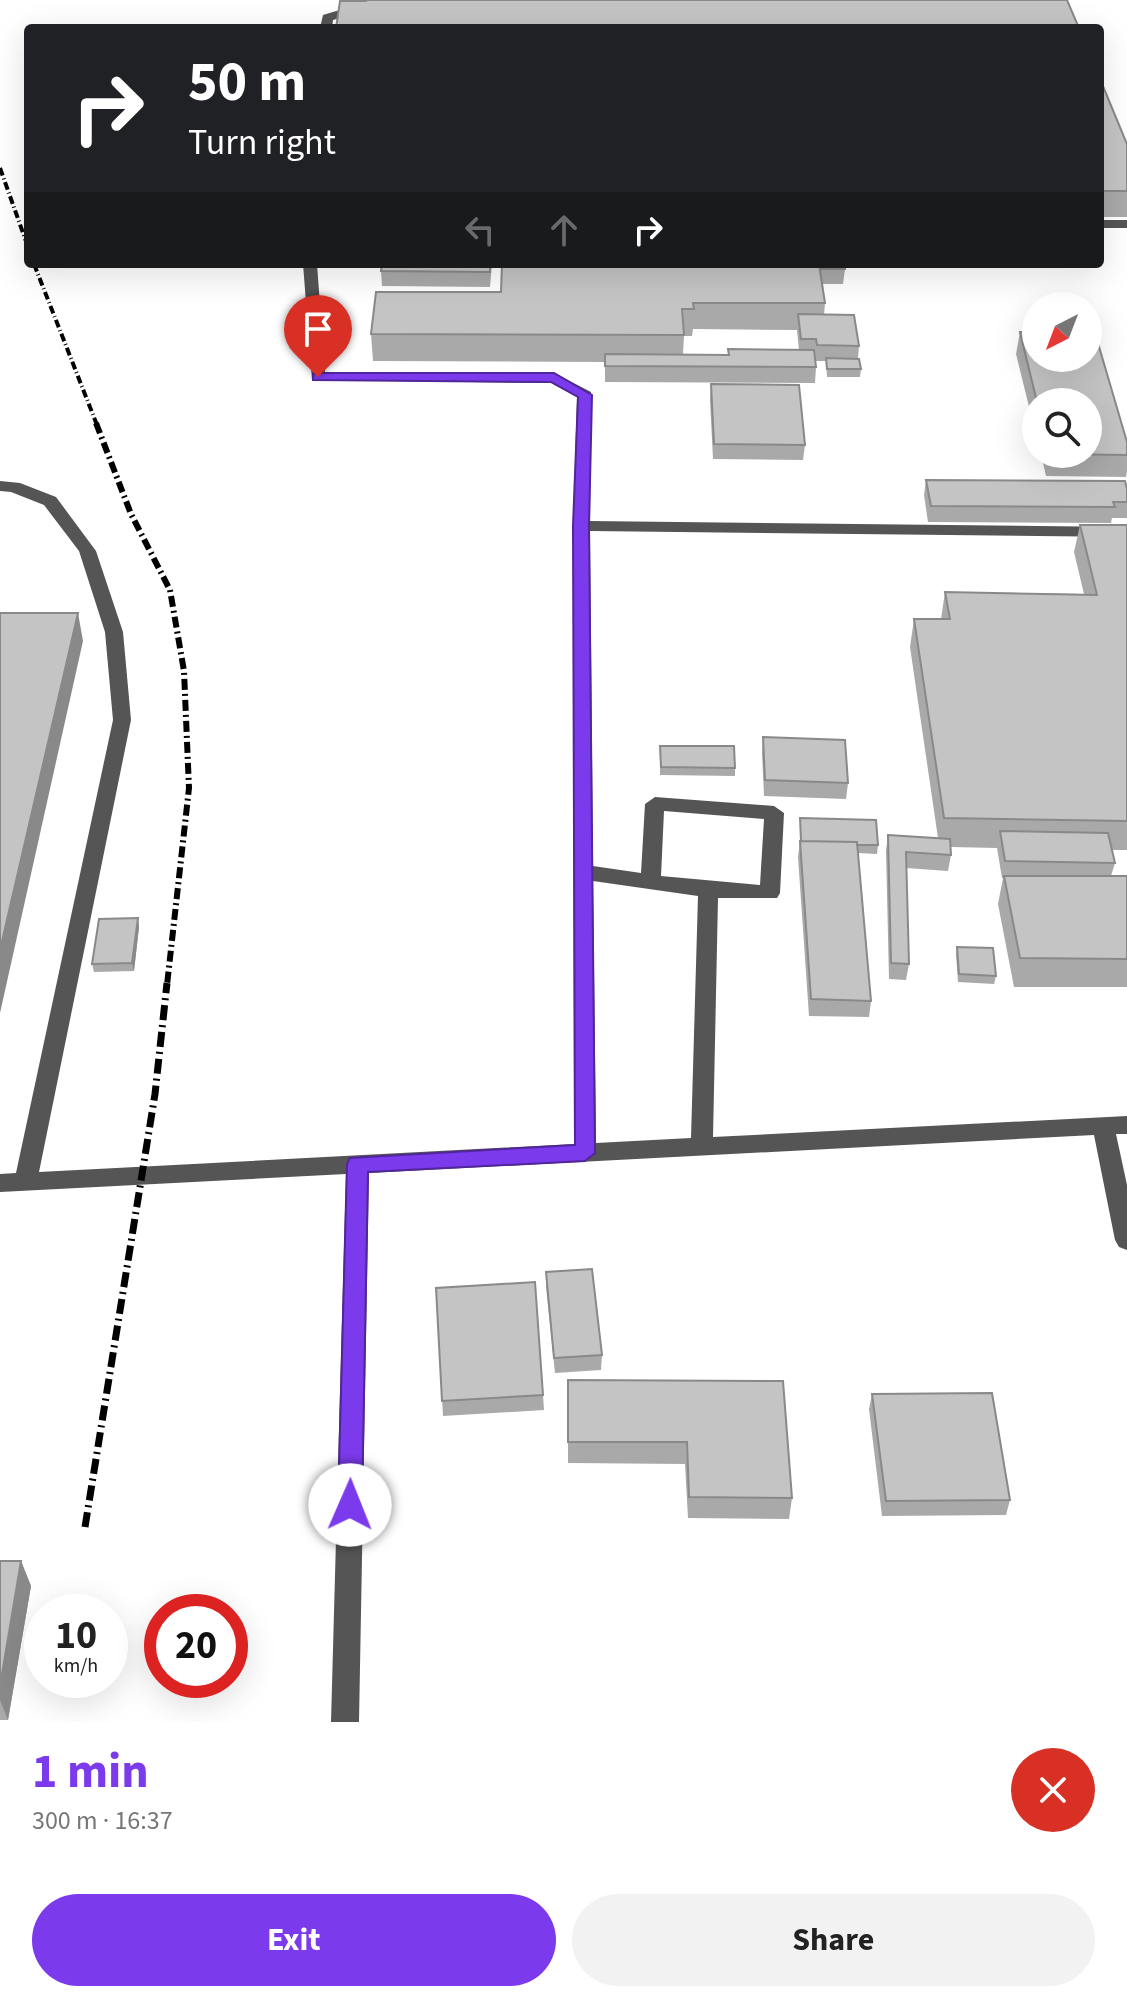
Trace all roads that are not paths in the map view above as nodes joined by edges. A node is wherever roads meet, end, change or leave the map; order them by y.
1 (382, 5) edge
2 (326, 24) edge
3 (1104, 224) edge
4 (1127, 224) edge
5 (310, 268) edge
6 (0, 486) edge
7 (581, 526) junction
8 (1127, 532) edge
9 (583, 872) junction
10 (651, 882) junction
11 (708, 890) junction
12 (1127, 1125) edge
13 (1103, 1126) junction
14 (702, 1146) junction
15 (585, 1153) junction
16 (358, 1164) junction
17 (26, 1181) junction
18 (0, 1183) edge
19 (1127, 1240) edge
20 (345, 1722) edge

1 - 2 lane
3 - 4 lane
5 - 7 lane
6 - 17 lane
7 - 8 lane
7 - 9 lane
9 - 10 lane
9 - 15 lane
10 - 11 lane
10 - 11 lane
11 - 14 lane
12 - 13 lane
13 - 14 lane
13 - 19 lane
14 - 15 lane
15 - 16 lane
16 - 17 lane
16 - 20 lane
17 - 18 lane

